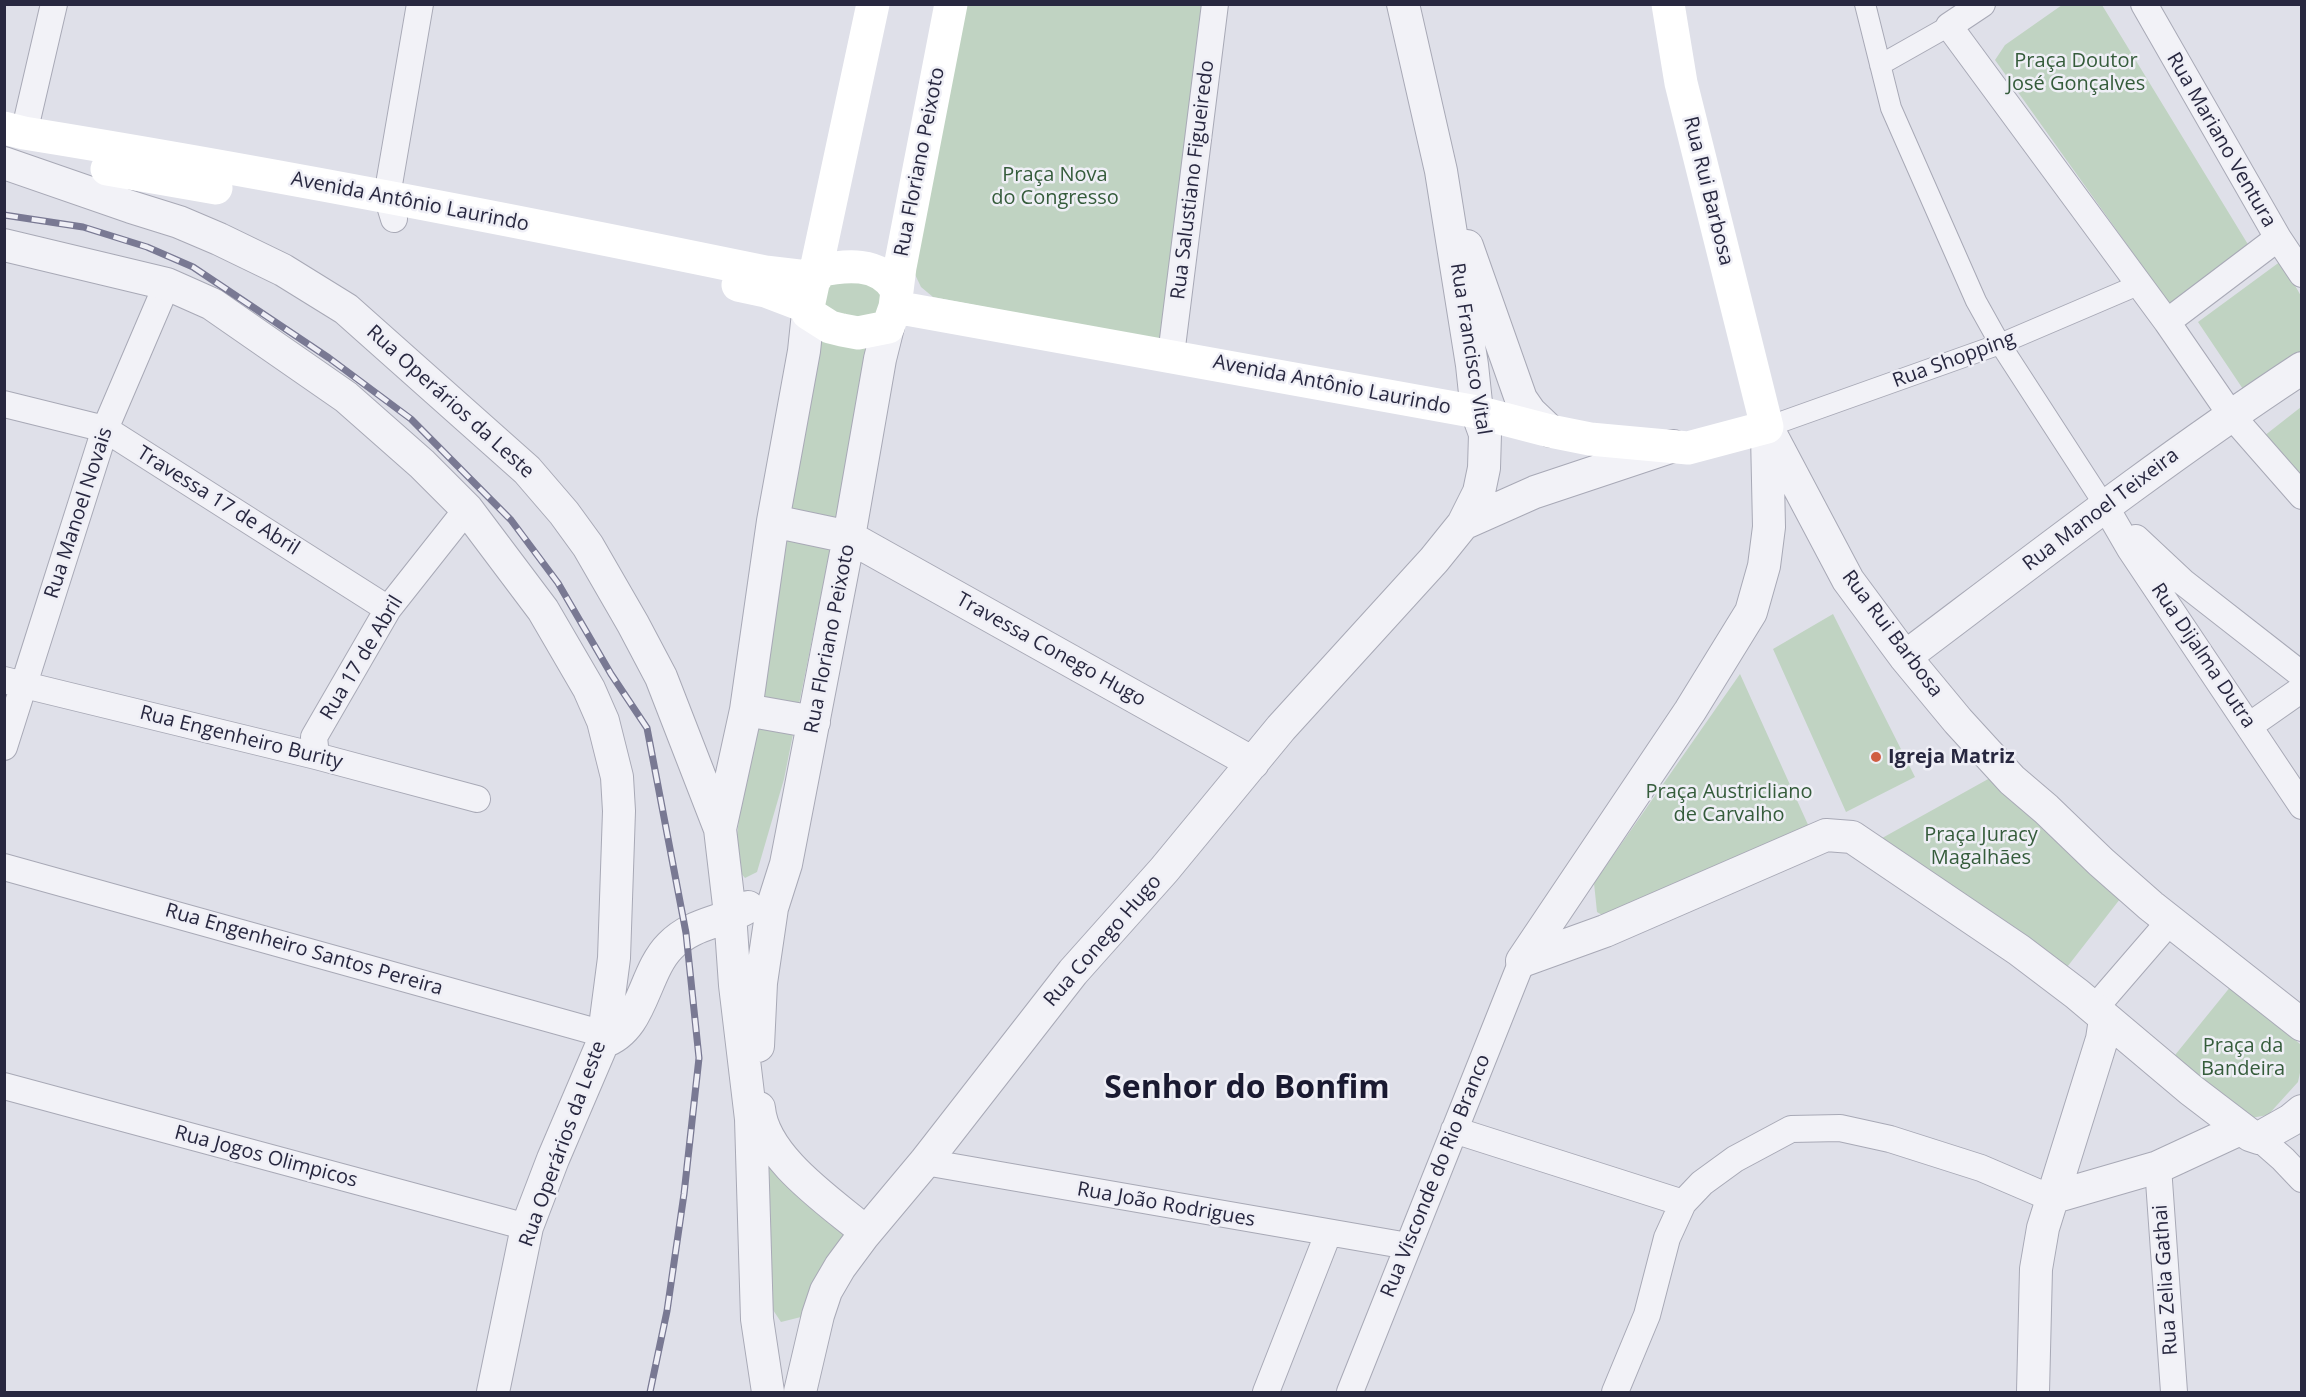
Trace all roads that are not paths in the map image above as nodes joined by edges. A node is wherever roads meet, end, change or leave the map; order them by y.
1 (54, 4) edge
2 (420, 4) edge
3 (873, 4) edge
4 (951, 4) edge
5 (1215, 4) edge
6 (1403, 4) edge
7 (1865, 4) edge
8 (1982, 4) edge
9 (2144, 4) edge
10 (1668, 5) edge
11 (1949, 26) junction
12 (1880, 65) junction
13 (11, 138) edge
14 (4, 163) edge
15 (1441, 171) junction
16 (391, 208) junction
17 (2277, 238) junction
18 (4, 245) edge
19 (2301, 274) edge
20 (167, 284) junction
21 (2138, 285) junction
22 (812, 292) junction
23 (893, 308) junction
24 (2167, 322) junction
25 (2000, 344) junction
26 (1171, 355) junction
27 (2301, 368) edge
28 (4, 404) edge
29 (1477, 412) junction
30 (2231, 415) junction
31 (1767, 428) junction
32 (105, 429) junction
33 (1550, 431) junction
34 (1674, 446) junction
35 (2301, 496) edge
36 (2105, 506) junction
37 (467, 509) junction
38 (773, 521) junction
39 (1463, 524) junction
40 (849, 537) junction
41 (388, 609) junction
42 (1905, 657) junction
43 (2301, 675) edge
44 (14, 683) edge
45 (2301, 688) edge
46 (746, 710) junction
47 (814, 722) junction
48 (2249, 726) junction
49 (4, 747) edge
50 (316, 756) junction
51 (1253, 763) junction
52 (477, 799) dead end
53 (2301, 806) edge
54 (720, 829) junction
55 (786, 864) junction
56 (4, 867) edge
57 (1577, 880) junction
58 (730, 914) junction
59 (2170, 921) junction
60 (1605, 931) junction
61 (1522, 961) junction
62 (2099, 1014) junction
63 (2301, 1025) edge
64 (604, 1038) junction
65 (4, 1086) edge
66 (2301, 1111) edge
67 (1454, 1130) junction
68 (2249, 1133) junction
69 (925, 1162) junction
70 (2158, 1167) junction
71 (2301, 1179) edge
72 (2051, 1198) junction
73 (1683, 1203) junction
74 (527, 1227) junction
75 (1328, 1234) junction
76 (863, 1236) junction
77 (1408, 1246) junction
78 (814, 1336) junction
79 (767, 1383) edge
80 (493, 1392) edge
81 (800, 1392) edge
82 (1266, 1392) edge
83 (1350, 1392) edge
84 (1615, 1392) edge
85 (2033, 1392) edge
86 (2174, 1392) edge

1 - 13 street
2 - 16 street
3 - 22 main road
4 - 23 main road, Rua Floriano Peixoto
5 - 26 street, Rua Salustiano Figueiredo
6 - 15 street, Rua Francisco Vital
7 - 12 street
8 - 11 street
9 - 17 street, Rua Mariano Ventura
10 - 31 main road, Rua Rui Barbosa
11 - 12 street
11 - 21 street
12 - 25 street
13 - 16 main road, Avenida Antônio Laurindo
14 - 54 street, Rua Operários da Leste
15 - 29 street, Rua Francisco Vital
15 - 33 street, Rua Francisco Vital
16 - 22 main road, Avenida Antônio Laurindo
17 - 19 street, Rua Mariano Ventura
17 - 24 street
18 - 20 street, Rua Operários da Leste
20 - 32 street, Rua Manoel Novais
20 - 37 street, Rua Operários da Leste
21 - 24 street
21 - 25 street, Rua Shopping
22 - 23 main road
22 - 23 main road
22 - 38 street
23 - 26 main road, Avenida Antônio Laurindo
23 - 40 street, Rua Floriano Peixoto
24 - 30 street
25 - 31 street, Rua Shopping
25 - 36 street
26 - 29 main road, Avenida Antônio Laurindo
27 - 30 street, Rua Manoel Teixeira
28 - 32 street, Travessa 17 de Abril
29 - 33 main road, Avenida Antônio Laurindo
29 - 39 street, Rua Francisco Vital
30 - 35 street
30 - 36 street, Rua Manoel Teixeira
31 - 34 main road, Avenida Antônio Laurindo
31 - 42 street, Rua Rui Barbosa
31 - 57 street
32 - 41 street, Travessa 17 de Abril
32 - 44 street, Rua Manoel Novais
33 - 34 main road, Avenida Antônio Laurindo
34 - 39 street
36 - 42 street, Rua Manoel Teixeira
36 - 43 street
36 - 48 street, Rua Dijalma Dutra
37 - 41 street, Rua 17 de Abril
37 - 64 street, Rua Operários da Leste
38 - 40 street, Travessa Conego Hugo
38 - 46 street
39 - 51 street, Rua Conego Hugo
40 - 47 street, Rua Floriano Peixoto
40 - 51 street, Travessa Conego Hugo
41 - 50 street, Rua 17 de Abril
42 - 59 street, Rua Rui Barbosa
44 - 49 street, Rua Manoel Novais
44 - 50 street, Rua Engenheiro Burity
45 - 48 street
46 - 47 street
46 - 54 street
47 - 55 street, Rua Floriano Peixoto
48 - 53 street, Rua Dijalma Dutra
50 - 52 street, Rua Engenheiro Burity
51 - 69 street, Rua Conego Hugo
54 - 58 street
55 - 58 street
55 - 76 street, Rua Floriano Peixoto
56 - 64 street, Rua Engenheiro Santos Pereira
57 - 60 street
57 - 61 street
58 - 64 street
58 - 79 street
59 - 62 street
59 - 63 street, Rua Rui Barbosa
60 - 61 street
60 - 62 street
61 - 67 street, Rua Visconde do Rio Branco
62 - 68 street
62 - 72 street
64 - 74 street, Rua Operários da Leste
65 - 74 street, Rua Jogos Olimpicos
66 - 68 street
67 - 73 street
67 - 77 street, Rua Visconde do Rio Branco
68 - 70 street
68 - 71 street
69 - 75 street, Rua João Rodrigues
69 - 76 street, Rua Conego Hugo
70 - 72 street
70 - 86 street, Rua Zelia Gathai
72 - 73 street
72 - 85 street
73 - 84 street
74 - 80 street, Rua Operários da Leste
75 - 77 street, Rua João Rodrigues
75 - 82 street
76 - 78 street, Rua Conego Hugo
77 - 83 street, Rua Visconde do Rio Branco
78 - 79 street
78 - 81 street, Rua Conego Hugo

